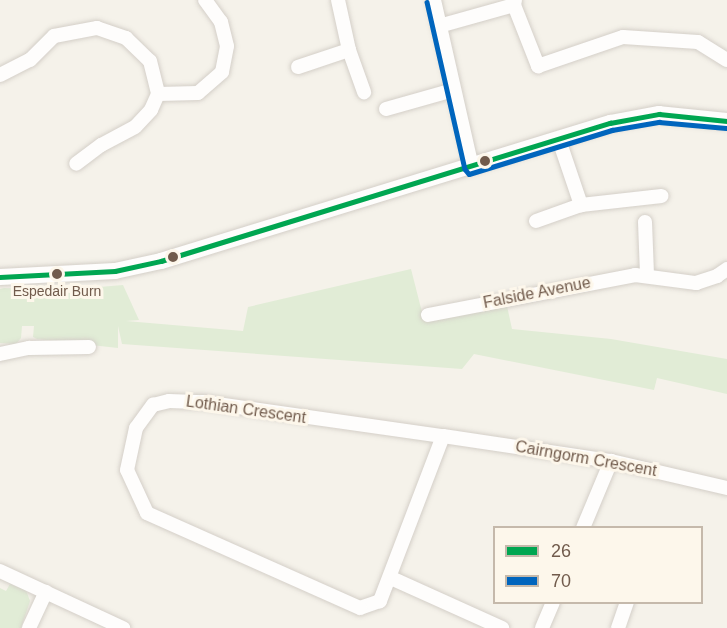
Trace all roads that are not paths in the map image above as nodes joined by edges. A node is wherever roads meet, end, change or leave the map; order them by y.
1 (205, 0) edge
2 (338, 0) edge
3 (434, 0) edge
4 (515, 3) edge
5 (439, 26) junction
6 (349, 51) junction
7 (727, 60) edge
8 (298, 67) dead end
9 (0, 75) edge
10 (453, 90) junction
11 (364, 92) dead end
12 (158, 94) junction
13 (386, 109) dead end
14 (727, 121) edge
15 (559, 140) junction
16 (76, 164) dead end
17 (472, 166) junction
18 (662, 196) dead end
19 (581, 206) junction
20 (536, 221) dead end
21 (645, 222) dead end
22 (726, 270) edge
23 (647, 274) junction
24 (0, 277) edge
25 (428, 315) dead end
26 (89, 347) dead end
27 (0, 354) edge
28 (443, 436) junction
29 (611, 461) junction
30 (727, 488) edge
31 (585, 526) edge
32 (0, 572) edge
33 (391, 578) junction
34 (46, 592) junction
35 (553, 604) edge
36 (627, 604) edge
37 (29, 628) edge
38 (123, 628) edge
39 (502, 628) edge
40 (542, 628) edge
41 (618, 628) edge

1 - 12 street
2 - 6 street
3 - 5 street
4 - 5 street
4 - 7 street
5 - 10 street
6 - 8 street
6 - 11 street
9 - 12 street
10 - 13 street
10 - 17 street
12 - 16 street
14 - 15 street
15 - 17 street
15 - 19 street
17 - 24 street
18 - 19 street
19 - 20 street
21 - 23 street
22 - 23 street, Falside Avenue
23 - 25 street, Falside Avenue
26 - 27 street
28 - 29 street, Cairngorm Crescent
28 - 33 street, Lothian Crescent
28 - 33 street, Lothian Crescent
29 - 30 street, Cairngorm Crescent
29 - 31 street
32 - 34 street
33 - 39 street
34 - 37 street
34 - 38 street
35 - 40 street
36 - 41 street

